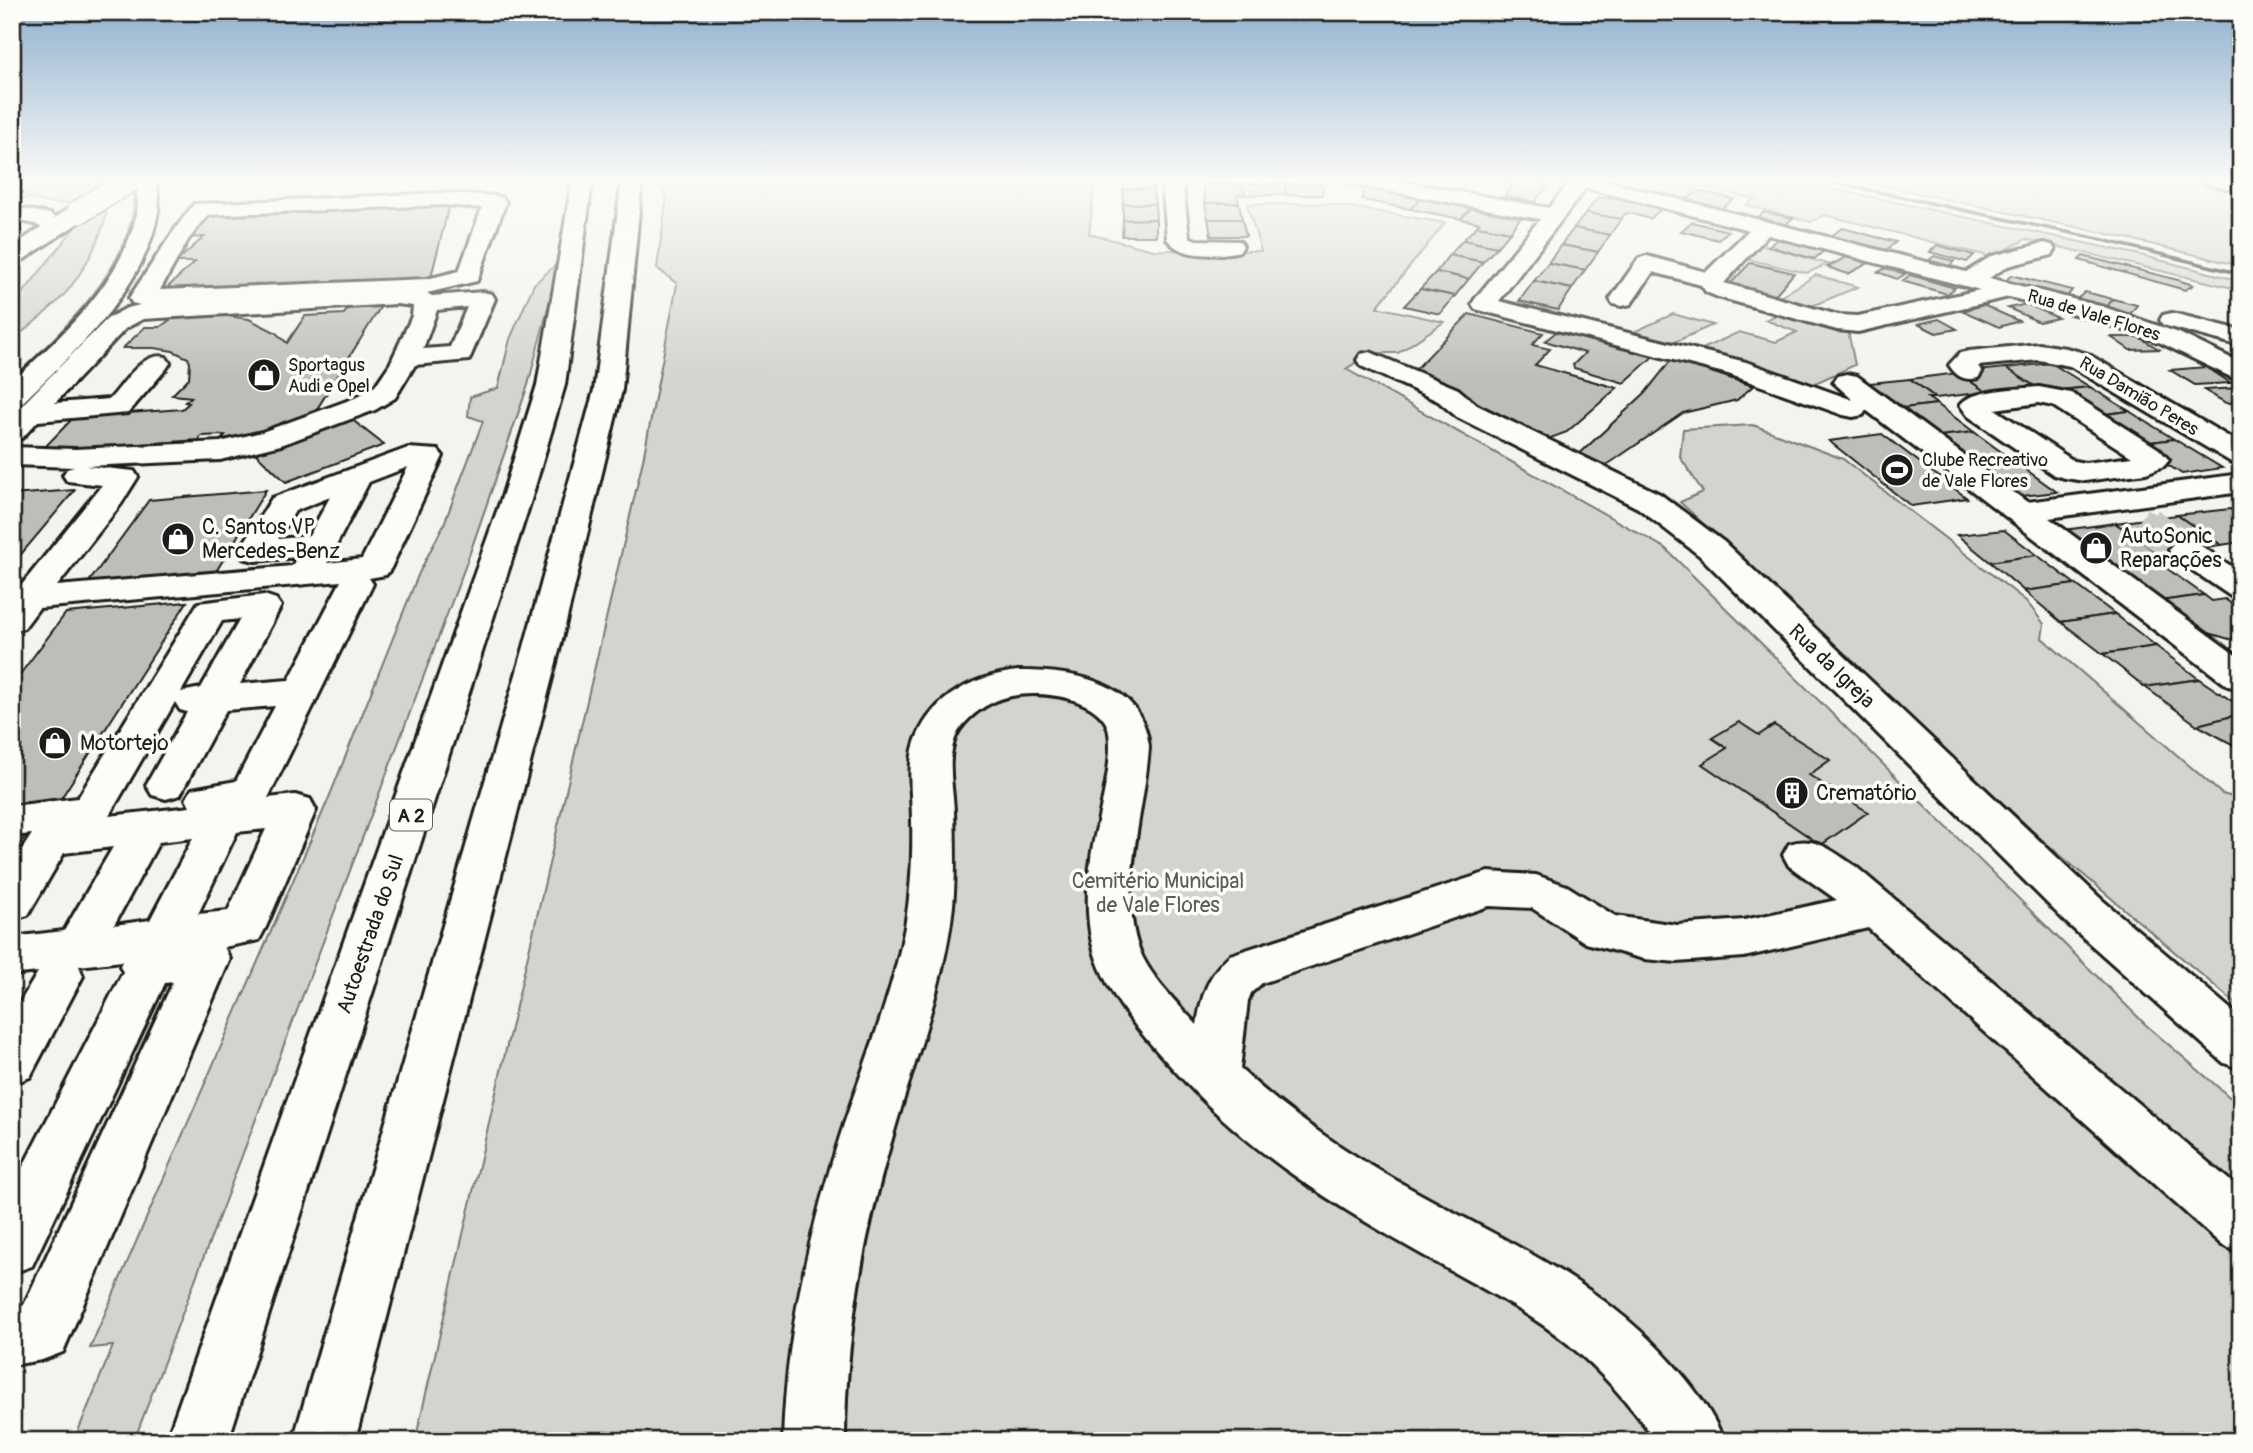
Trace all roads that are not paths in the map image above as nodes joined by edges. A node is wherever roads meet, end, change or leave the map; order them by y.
1 (27, 247) edge
2 (135, 247) edge
3 (173, 247) edge
4 (482, 247) edge
5 (571, 247) edge
6 (624, 247) edge
7 (1529, 247) edge
8 (1744, 247) edge
9 (1842, 247) edge
10 (2045, 250) dead end
11 (12, 257) edge
12 (98, 269) dead end
13 (1711, 280) junction
14 (1969, 280) junction
15 (2008, 290) junction
16 (1622, 299) dead end
17 (426, 303) junction
18 (2130, 324) junction
19 (2241, 338) edge
20 (406, 358) junction
21 (1370, 360) dead end
22 (158, 363) dead end
23 (12, 368) edge
24 (1969, 372) dead end
25 (2241, 374) edge
26 (2003, 395) joint
27 (18, 414) edge
28 (12, 456) edge
29 (2241, 456) edge
30 (132, 467) junction
31 (12, 472) edge
32 (357, 476) junction
33 (2241, 483) edge
34 (2112, 500) junction
35 (2021, 512) junction
36 (2140, 520) tunnel mouth
37 (320, 545) junction
38 (2185, 550) tunnel mouth
39 (304, 575) junction
40 (356, 584) dead end
41 (2241, 588) edge
42 (19, 607) edge
43 (2233, 665) edge
44 (302, 691) junction
45 (214, 699) junction
46 (155, 705) junction
47 (166, 785) dead end
48 (91, 812) junction
49 (223, 819) junction
50 (12, 821) edge
51 (145, 828) junction
52 (1804, 855) dead end
53 (12, 904) edge
54 (1876, 908) junction
55 (157, 951) junction
56 (12, 956) edge
57 (50, 968) edge
58 (2241, 1048) edge
59 (12, 1062) edge
60 (1214, 1077) junction
61 (2241, 1226) edge
62 (12, 1246) edge
63 (12, 1336) edge
64 (197, 1441) edge
65 (324, 1441) edge
66 (814, 1441) edge
67 (1693, 1441) edge

1 - 11 main road
2 - 27 main road
3 - 4 main road
5 - 64 main road, Autoestrada do Sul / A 2
6 - 65 main road
7 - 35 main road
8 - 13 main road
9 - 14 main road, Rua de Vale Flores
10 - 14 main road
12 - 23 main road
13 - 15 main road
13 - 16 main road
14 - 15 main road, Rua de Vale Flores
15 - 18 main road, Rua de Vale Flores
17 - 20 main road
17 - 20 main road
17 - 27 main road
18 - 19 main road
18 - 25 main road, Rua de Vale Flores
20 - 30 main road
21 - 58 main road, Rua da Igreja
22 - 27 main road
24 - 29 main road, Rua Damião Peres
26 - 26 main road
28 - 30 main road
30 - 31 main road
30 - 42 main road
32 - 37 main road
32 - 37 main road
32 - 39 main road
33 - 34 main road
34 - 35 main road
34 - 36 main road
35 - 43 main road
37 - 39 main road
38 - 41 main road
39 - 42 main road
40 - 44 main road
44 - 45 main road
44 - 48 main road
45 - 46 main road
45 - 46 main road
45 - 47 main road
46 - 48 main road
48 - 50 main road
49 - 51 main road
49 - 55 main road
49 - 55 main road
51 - 53 main road
51 - 57 main road
52 - 54 main road
54 - 60 main road
54 - 61 main road
55 - 57 main road
55 - 62 main road
55 - 63 main road
56 - 57 main road
57 - 59 main road
60 - 66 main road
60 - 67 main road

